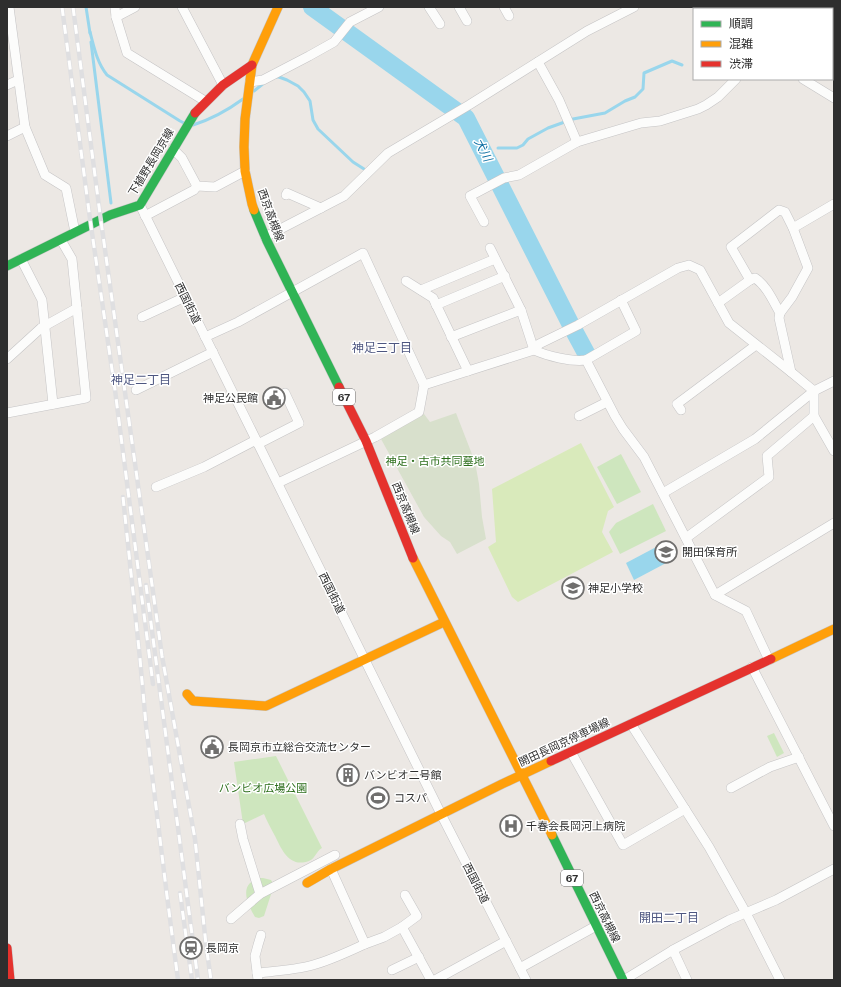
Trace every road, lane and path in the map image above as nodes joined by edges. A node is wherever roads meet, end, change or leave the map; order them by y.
1 (115, 7) edge
2 (136, 7) edge
3 (182, 7) edge
4 (278, 7) edge
5 (379, 7) edge
6 (429, 7) edge
7 (459, 7) edge
8 (504, 7) edge
9 (634, 7) edge
10 (9, 12) edge
11 (509, 16) dead end
12 (116, 17) junction
13 (467, 21) dead end
14 (440, 24) dead end
15 (538, 62) junction
16 (252, 65) junction
17 (18, 80) junction
18 (735, 80) edge
19 (805, 80) edge
20 (250, 82) junction
21 (7, 85) edge
22 (223, 85) junction
23 (834, 98) edge
24 (205, 101) junction
25 (25, 128) junction
26 (7, 136) edge
27 (577, 142) junction
28 (173, 149) junction
29 (245, 172) junction
30 (197, 186) junction
31 (286, 195) dead end
32 (834, 204) edge
33 (140, 205) junction
34 (321, 208) junction
35 (145, 216) junction
36 (484, 222) dead end
37 (793, 228) junction
38 (75, 232) junction
39 (265, 237) junction
40 (61, 240) junction
41 (490, 248) dead end
42 (21, 259) junction
43 (495, 259) junction
44 (7, 266) edge
45 (505, 276) junction
46 (750, 280) junction
47 (406, 281) dead end
48 (421, 290) junction
49 (291, 292) junction
50 (185, 297) junction
51 (622, 300) junction
52 (718, 302) junction
53 (436, 305) junction
54 (77, 308) junction
55 (521, 310) junction
56 (780, 313) junction
57 (142, 317) dead end
58 (45, 326) junction
59 (205, 337) junction
60 (451, 337) junction
61 (756, 344) junction
62 (534, 350) junction
63 (213, 352) junction
64 (7, 359) edge
65 (586, 360) junction
66 (468, 371) junction
67 (791, 372) junction
68 (834, 382) edge
69 (424, 385) junction
70 (136, 390) dead end
71 (814, 391) junction
72 (286, 393) dead end
73 (607, 402) junction
74 (54, 404) junction
75 (681, 410) dead end
76 (7, 413) edge
77 (579, 416) dead end
78 (814, 416) junction
79 (366, 441) junction
80 (257, 442) junction
81 (834, 451) edge
82 (278, 483) junction
83 (156, 487) dead end
84 (663, 493) junction
85 (834, 523) edge
86 (686, 538) junction
87 (715, 595) junction
88 (444, 622) junction
89 (832, 633) edge
90 (364, 659) junction
91 (769, 660) junction
92 (752, 667) junction
93 (187, 694) dead end
94 (631, 724) junction
95 (571, 752) junction
96 (799, 757) junction
97 (522, 775) junction
98 (731, 788) dead end
99 (685, 809) junction
100 (441, 814) junction
101 (240, 824) dead end
102 (834, 826) edge
103 (335, 855) dead end
104 (331, 869) junction
105 (834, 869) edge
106 (307, 883) dead end
107 (260, 894) junction
108 (405, 895) dead end
109 (746, 913) junction
110 (230, 918) dead end
111 (596, 926) junction
112 (402, 927) junction
113 (261, 935) dead end
114 (506, 941) junction
115 (365, 944) junction
116 (7, 950) edge
117 (673, 950) junction
118 (419, 957) junction
119 (520, 968) junction
120 (392, 970) dead end
121 (258, 976) edge
122 (10, 980) edge
123 (431, 980) edge
124 (435, 980) edge
125 (526, 980) edge
126 (624, 980) edge
127 (687, 980) edge
128 (780, 980) edge

1 - 12 street
2 - 12 street
3 - 22 street
4 - 16 main road, 西京高槻線 / 67
5 - 20 street
6 - 14 street
7 - 13 street
8 - 11 street
9 - 15 street
10 - 17 street
12 - 24 street
15 - 27 street
15 - 34 street
16 - 20 main road, 西京高槻線 / 67
16 - 22 main road, 下植野長岡京線
17 - 21 street
17 - 25 street
18 - 27 street
19 - 23 street
20 - 29 main road, 西京高槻線 / 67
22 - 24 main road, 下植野長岡京線
24 - 28 main road, 下植野長岡京線
25 - 26 street
25 - 38 street
27 - 36 street
28 - 30 street
28 - 33 main road, 下植野長岡京線
29 - 30 street
29 - 39 main road, 西京高槻線 / 67
30 - 35 street
31 - 34 street
32 - 37 street
33 - 35 street, 西国街道
33 - 38 main road, 下植野長岡京線
34 - 39 street
35 - 50 street, 西国街道
37 - 46 street
37 - 56 street
38 - 40 main road, 下植野長岡京線
39 - 49 main road, 西京高槻線 / 67
40 - 42 main road, 下植野長岡京線
40 - 54 street
41 - 43 street
42 - 44 main road, 下植野長岡京線
42 - 58 street
43 - 45 street
43 - 48 street
45 - 53 street
45 - 55 street
46 - 52 street
46 - 56 street
47 - 48 street
48 - 53 street
49 - 59 street
49 - 69 street
49 - 79 main road, 西京高槻線 / 67
50 - 57 street
50 - 59 street, 西国街道
51 - 52 street
51 - 62 street
51 - 65 street
52 - 61 street
53 - 60 street
54 - 58 street
54 - 74 street
55 - 60 street
55 - 62 street
56 - 67 street
58 - 64 street
58 - 74 street
59 - 63 street, 西国街道
60 - 66 street
61 - 67 street
61 - 75 street
62 - 65 street
62 - 66 street
63 - 70 street
63 - 80 street, 西国街道
65 - 73 street
66 - 69 street
67 - 71 street
68 - 71 street
69 - 79 street
71 - 78 street
71 - 84 street
72 - 80 street
73 - 77 street
73 - 84 street
74 - 76 street
78 - 81 street
78 - 86 street
79 - 82 street
79 - 88 main road, 西京高槻線 / 67
80 - 82 street, 西国街道
80 - 83 street
82 - 90 street, 西国街道
84 - 86 street
85 - 87 street
86 - 87 street
87 - 91 street
88 - 90 main road
88 - 97 main road, 西京高槻線 / 67
89 - 91 main road, 開田長岡京停車場線
90 - 93 main road
90 - 100 street, 西国街道
91 - 92 main road, 開田長岡京停車場線
92 - 94 main road, 開田長岡京停車場線
92 - 96 street
94 - 95 main road, 開田長岡京停車場線
94 - 99 street
95 - 97 main road, 開田長岡京停車場線
95 - 99 street
96 - 98 street
96 - 102 street
97 - 100 main road, 開田長岡京停車場線
97 - 111 main road, 西京高槻線 / 67
99 - 109 street
100 - 104 main road, 開田長岡京停車場線
100 - 114 street, 西国街道
101 - 107 street
103 - 107 street
104 - 106 main road, 開田長岡京停車場線
104 - 115 street
105 - 109 street
107 - 110 street
108 - 112 street
109 - 117 street
109 - 128 street
111 - 119 street
111 - 126 main road, 西京高槻線 / 67
112 - 115 street
112 - 118 street
113 - 121 street
114 - 119 street, 西国街道
114 - 124 street
115 - 121 street
116 - 122 main road
117 - 126 street
117 - 127 street
118 - 120 street
118 - 123 street
119 - 125 street, 西国街道

